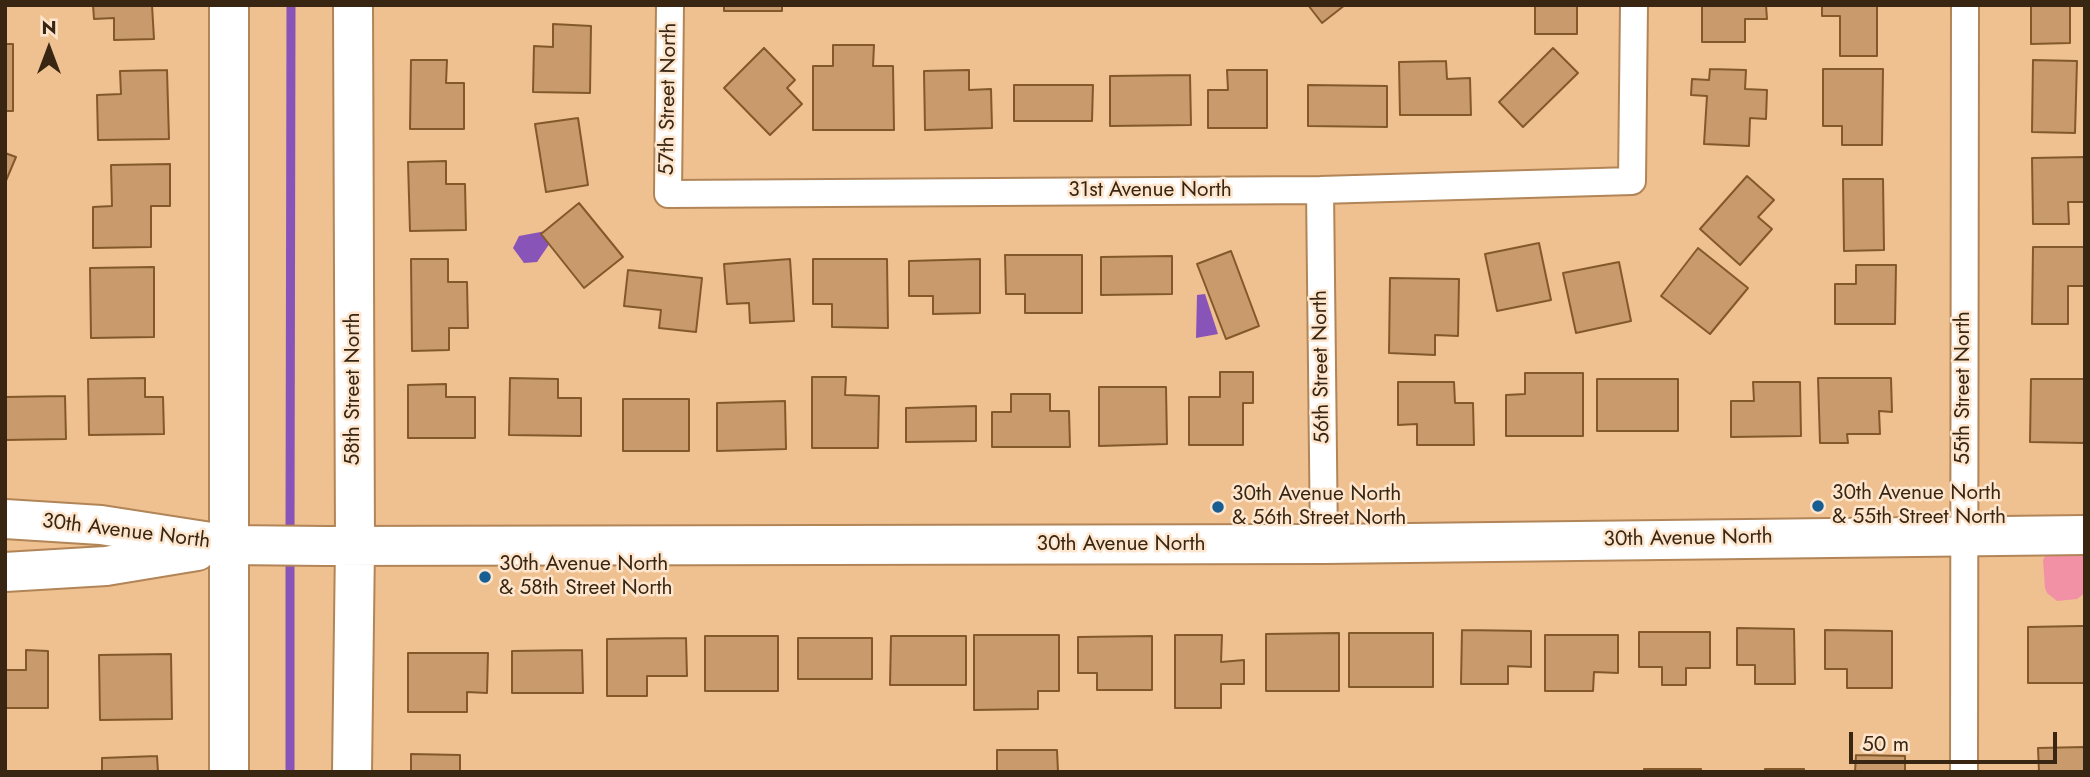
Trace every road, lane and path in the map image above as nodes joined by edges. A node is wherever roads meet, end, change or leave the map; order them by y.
1 (229, 5) edge
2 (353, 5) edge
3 (670, 5) edge
4 (1634, 5) edge
5 (1965, 5) edge
6 (1320, 190) junction
7 (668, 194) joint
8 (5, 519) edge
9 (2085, 535) edge
10 (1964, 536) junction
11 (1324, 544) junction
12 (243, 545) junction
13 (340, 546) junction
14 (5, 572) edge
15 (229, 772) edge
16 (352, 772) edge
17 (1964, 772) edge

1 - 12 street
2 - 13 street, 58th Street North
3 - 7 street, 57th Street North
4 - 6 street, 31st Avenue North
5 - 10 street, 55th Street North
6 - 7 street, 31st Avenue North
6 - 11 street, 56th Street North
8 - 12 street, 30th Avenue North
9 - 10 street, 30th Avenue North
10 - 11 street, 30th Avenue North
10 - 17 street, 55th Street North
11 - 13 street, 30th Avenue North
12 - 13 street, 30th Avenue North
12 - 14 street, 30th Avenue North
12 - 15 street
13 - 16 street, 58th Street North

